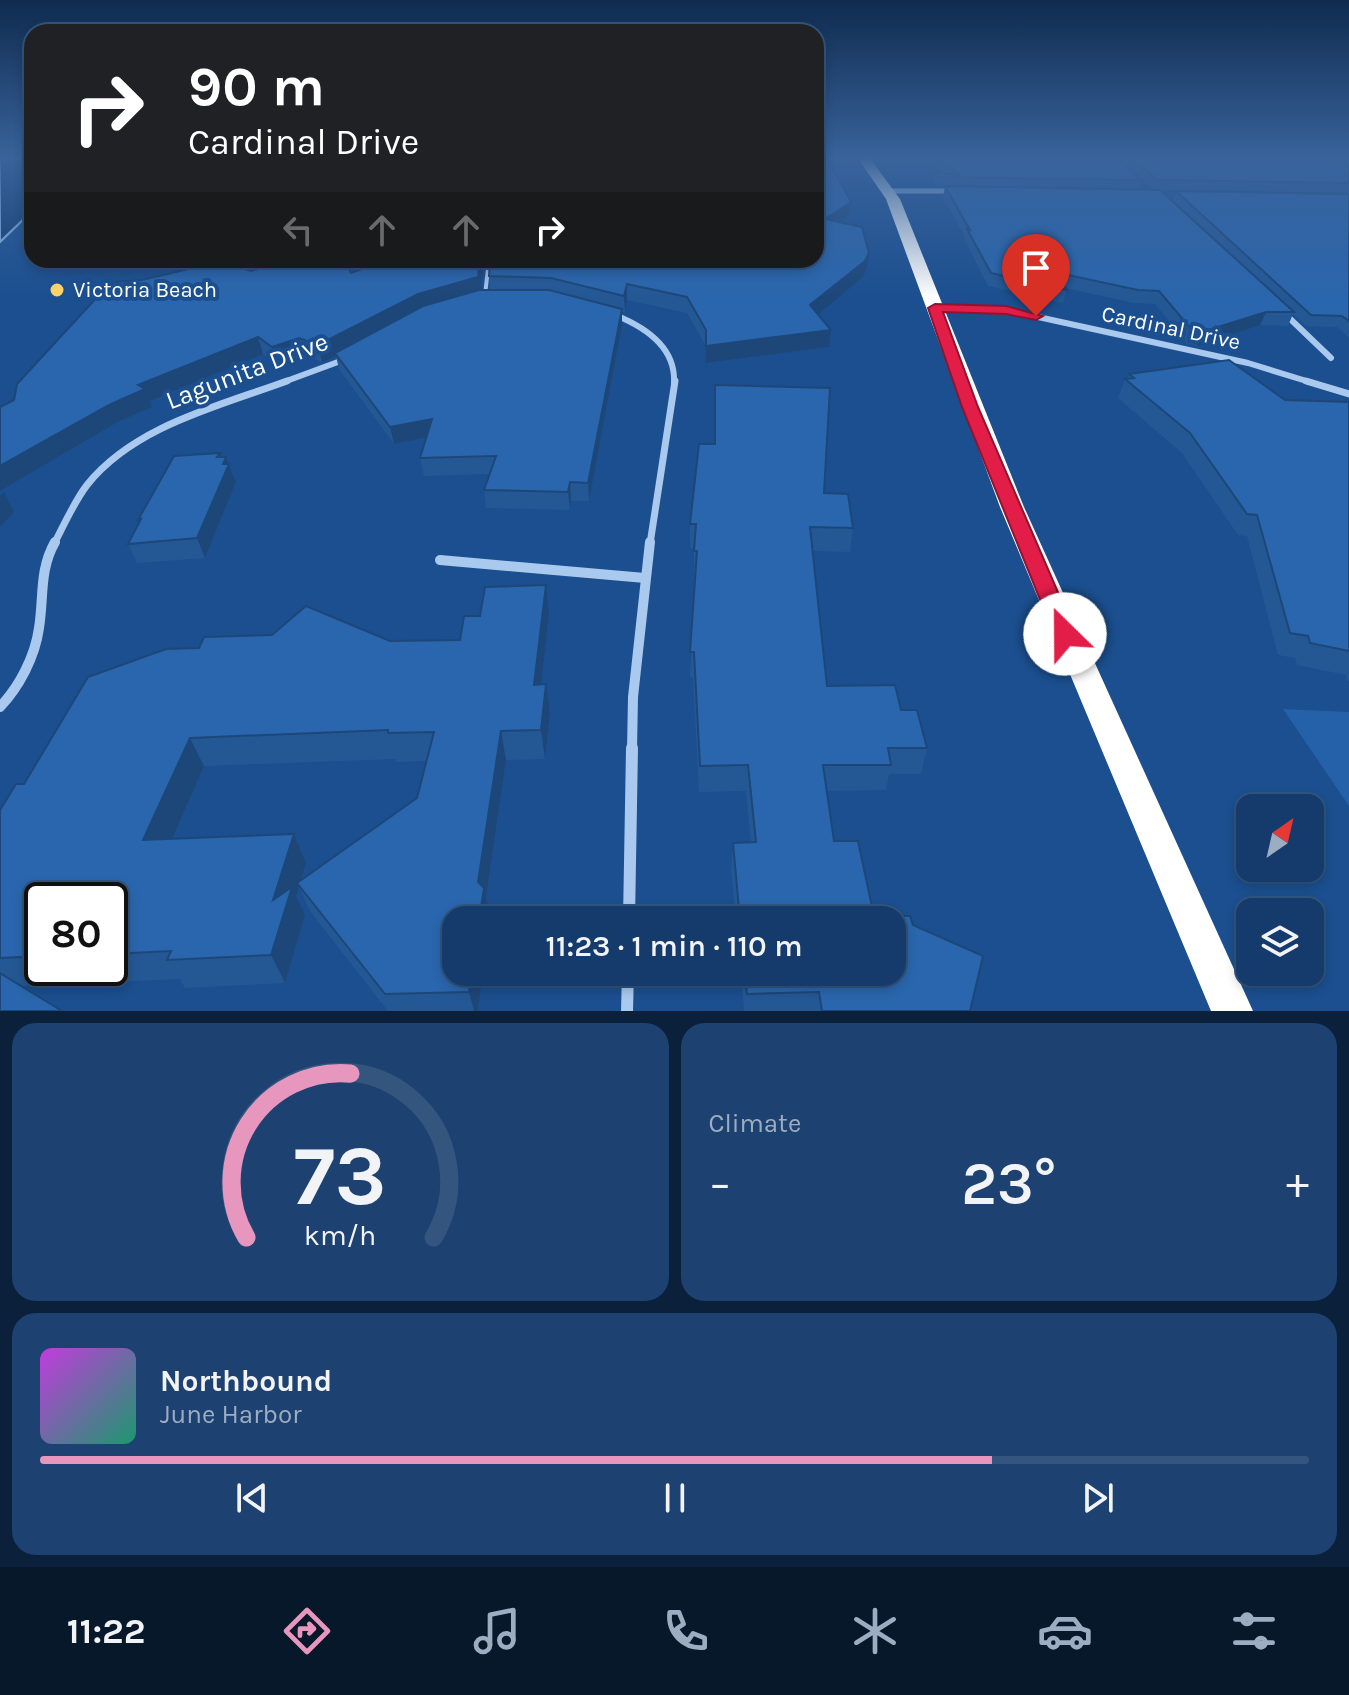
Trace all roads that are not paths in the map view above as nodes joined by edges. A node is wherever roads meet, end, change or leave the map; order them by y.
1 (894, 204) edge
2 (488, 268) edge
3 (498, 298) edge
4 (485, 299) junction
5 (472, 302) edge
6 (1273, 304) edge
7 (935, 308) junction
8 (608, 313) edge
9 (360, 352) edge
10 (1331, 358) dead end
11 (1347, 395) edge
12 (440, 560) dead end
13 (645, 578) junction
14 (0, 707) edge
15 (629, 906) edge
16 (628, 986) edge
17 (627, 1011) edge
18 (1232, 1011) edge

1 - 7 highway
2 - 4 lane
3 - 4 street
4 - 5 street
6 - 10 street
7 - 11 street, Cardinal Drive
7 - 18 highway
8 - 13 street
9 - 14 street, Lagunita Drive
12 - 13 street
13 - 15 street
16 - 17 street

